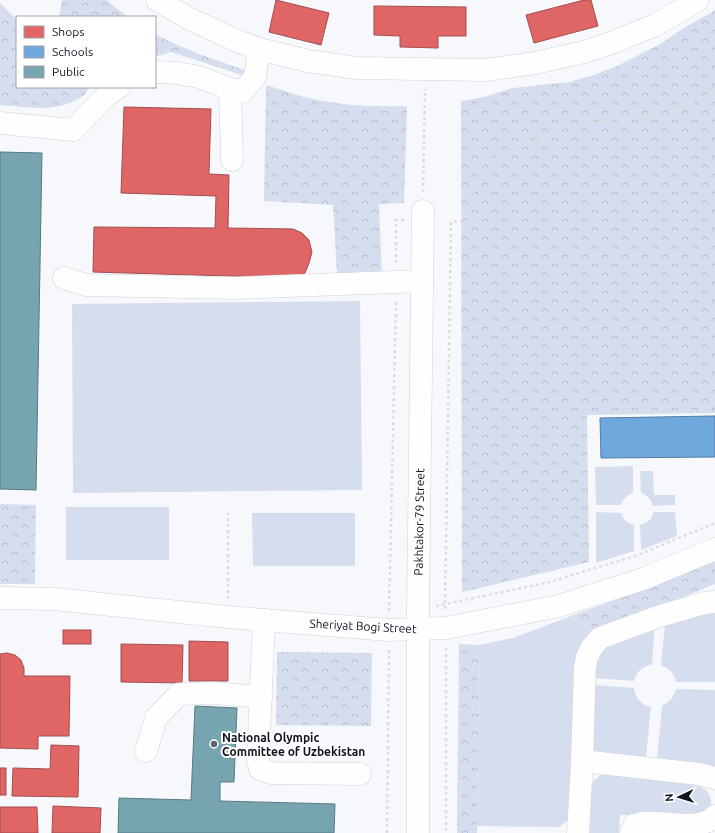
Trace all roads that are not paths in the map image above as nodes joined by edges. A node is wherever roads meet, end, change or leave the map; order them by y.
1 (157, 0) edge
2 (698, 0) edge
3 (259, 49) junction
4 (156, 72) edge
5 (118, 88) edge
6 (230, 89) junction
7 (0, 123) edge
8 (232, 160) dead end
9 (423, 211) road end
10 (64, 278) dead end
11 (422, 281) junction
12 (715, 549) edge
13 (0, 598) edge
14 (715, 602) edge
15 (418, 619) junction
16 (264, 620) junction
17 (261, 697) junction
18 (146, 750) dead end
19 (582, 761) junction
20 (360, 774) dead end
21 (715, 778) edge
22 (715, 816) edge
23 (418, 833) edge
24 (578, 833) edge
25 (630, 833) edge

1 - 3 street
2 - 3 street
3 - 6 street
4 - 6 street
5 - 7 street
6 - 8 street
9 - 11 street, Pakhtakor-79 Street
10 - 11 street
11 - 15 street, Pakhtakor-79 Street
12 - 15 street, Sheriyat Bogi Street
13 - 16 street, Sheriyat Bogi Street
14 - 19 street
15 - 16 street, Sheriyat Bogi Street
15 - 23 street, Pakhtakor-79 Street
16 - 17 street
17 - 18 street
17 - 20 street
19 - 21 street
19 - 24 street
22 - 25 street

